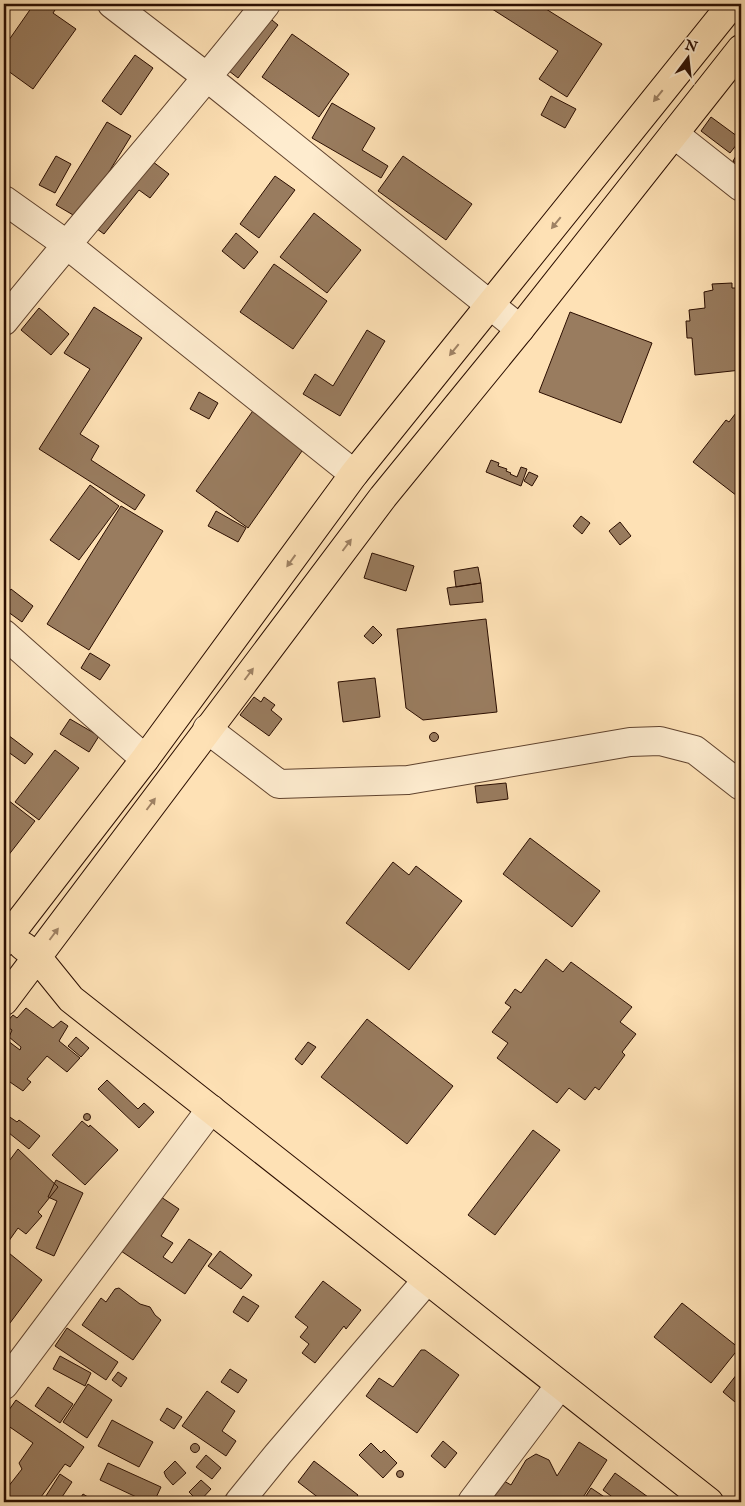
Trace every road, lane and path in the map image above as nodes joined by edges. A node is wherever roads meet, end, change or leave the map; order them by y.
1 (112, 4) edge
2 (266, 4) edge
3 (732, 4) edge
4 (741, 49) edge
5 (208, 78) junction
6 (674, 134) junction
7 (741, 188) edge
8 (4, 200) edge
9 (66, 244) junction
10 (490, 305) junction
11 (4, 321) edge
12 (520, 328) junction
13 (354, 474) junction
14 (4, 634) edge
15 (207, 730) junction
16 (145, 759) junction
17 (741, 786) edge
18 (6, 937) edge
19 (21, 967) edge
20 (4, 1001) edge
21 (211, 1109) junction
22 (428, 1280) junction
23 (560, 1384) junction
24 (4, 1385) edge
25 (239, 1502) edge
26 (472, 1502) edge
27 (709, 1502) edge

1 - 5 street
2 - 5 street
3 -> 10 main road
4 - 6 main road
5 - 9 street
5 - 10 street
6 - 7 street
6 - 12 main road
8 - 9 street
9 - 11 street
9 - 13 street
10 - 12 street
10 -> 13 main road
15 -> 12 main road
13 -> 16 main road
14 - 16 street
15 - 17 street
19 -> 15 main road
16 - 18 main road
18 - 19 main road
19 - 20 main road
19 - 21 main road
21 - 22 main road
21 - 24 street
22 - 23 main road
22 - 25 street
23 - 26 street
23 - 27 main road

